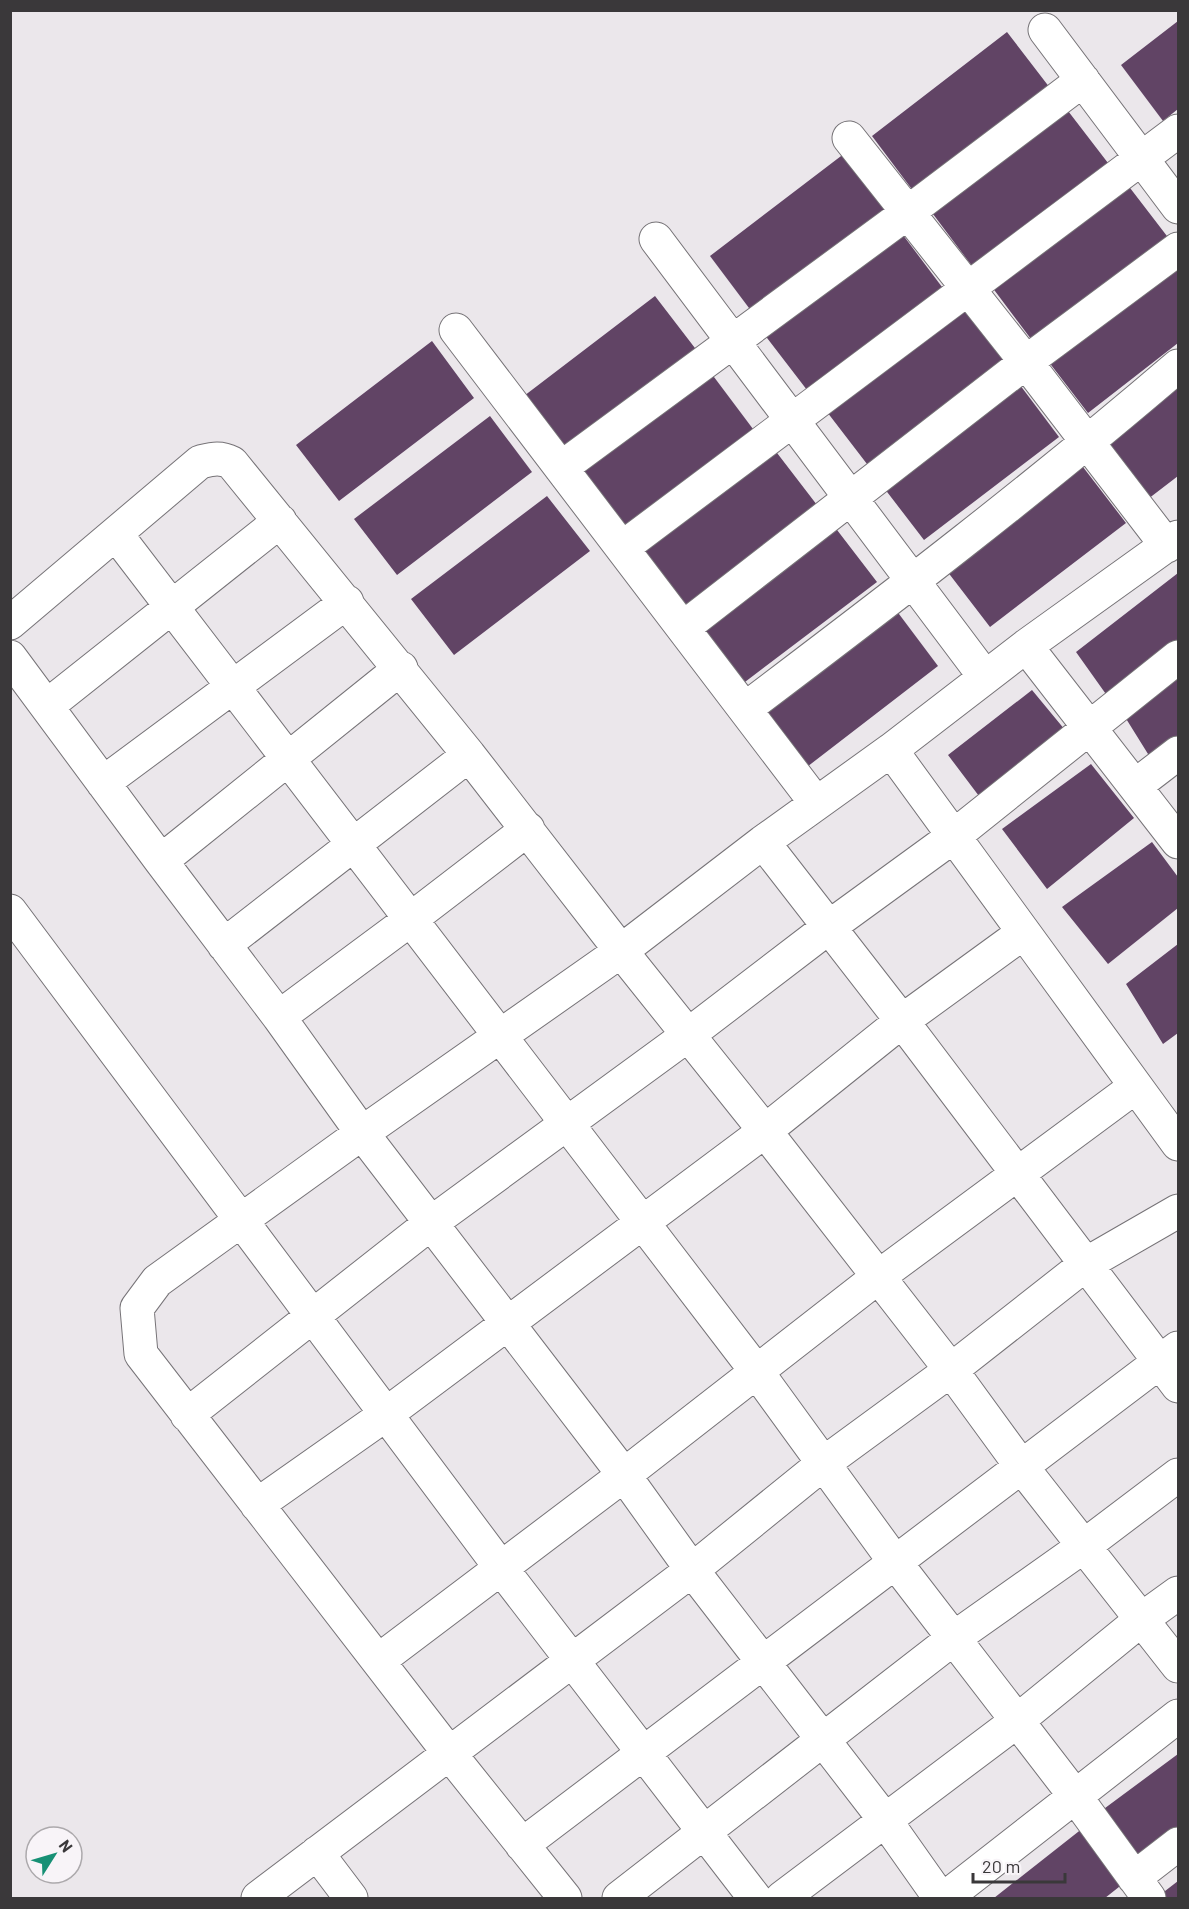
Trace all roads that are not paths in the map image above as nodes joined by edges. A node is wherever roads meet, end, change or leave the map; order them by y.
1 (1045, 30) dead end
2 (1083, 80) junction
3 (1179, 131) edge
4 (849, 138) dead end
5 (1142, 159) junction
6 (1179, 207) edge
7 (907, 213) junction
8 (656, 239) dead end
9 (1179, 249) edge
10 (967, 290) junction
11 (456, 330) dead end
12 (733, 342) junction
13 (1026, 362) junction
14 (1179, 366) edge
15 (792, 420) junction
16 (1088, 443) junction
17 (561, 468) junction
18 (851, 499) junction
19 (280, 521) junction
20 (116, 534) junction
21 (1173, 542) edge
22 (622, 548) junction
23 (914, 582) junction
24 (347, 602) junction
25 (172, 608) junction
26 (10, 623) edge
27 (683, 628) junction
28 (1026, 646) junction
29 (10, 657) edge
30 (1179, 657) edge
31 (401, 668) junction
32 (985, 677) junction
33 (232, 686) junction
34 (47, 706) junction
35 (745, 709) junction
36 (1090, 728) junction
37 (891, 750) junction
38 (1179, 753) edge
39 (470, 755) junction
40 (288, 759) junction
41 (103, 783) junction
42 (1135, 786) junction
43 (816, 803) junction
44 (528, 829) junction
45 (954, 836) junction
46 (763, 842) junction
47 (1179, 842) edge
48 (353, 843) junction
49 (161, 861) junction
50 (10, 911) edge
51 (410, 920) junction
52 (829, 927) junction
53 (1023, 933) junction
54 (224, 945) junction
55 (621, 951) junction
56 (279, 1017) junction
57 (902, 1021) junction
58 (688, 1035) junction
59 (499, 1037) junction
60 (1135, 1087) junction
61 (566, 1123) junction
62 (765, 1131) junction
63 (362, 1133) junction
64 (1179, 1144) edge
65 (1017, 1173) junction
66 (1179, 1210) edge
67 (241, 1220) junction
68 (643, 1222) junction
69 (431, 1223) junction
70 (1086, 1264) junction
71 (878, 1277) junction
72 (311, 1317) junction
73 (506, 1323) junction
74 (1172, 1365) edge
75 (951, 1370) junction
76 (757, 1372) junction
77 (187, 1415) junction
78 (385, 1415) junction
79 (824, 1463) junction
80 (1021, 1466) junction
81 (624, 1475) junction
82 (1179, 1475) edge
83 (257, 1505) junction
84 (1084, 1546) junction
85 (895, 1562) junction
86 (501, 1568) junction
87 (692, 1570) junction
88 (1179, 1593) edge
89 (1142, 1619) junction
90 (954, 1638) junction
91 (378, 1661) junction
92 (571, 1661) junction
93 (765, 1663) junction
94 (1179, 1666) edge
95 (1179, 1716) edge
96 (1017, 1721) junction
97 (822, 1740) junction
98 (449, 1753) junction
99 (643, 1754) junction
100 (1075, 1796) junction
101 (885, 1820) junction
102 (705, 1833) junction
103 (1179, 1844) edge
104 (522, 1845) junction
105 (317, 1853) junction
106 (1141, 1888) edge
107 (258, 1899) edge
108 (351, 1899) edge
109 (565, 1899) edge
110 (619, 1899) edge
111 (755, 1899) edge
112 (782, 1899) edge
113 (943, 1899) edge

1 - 2 street
2 - 5 street
2 - 7 street
3 - 5 street
4 - 7 street
5 - 6 street
5 - 10 street
7 - 10 street
7 - 12 street
8 - 12 street
9 - 13 street
10 - 13 street
10 - 15 street
11 - 17 street
12 - 15 street
12 - 17 street
13 - 16 street
13 - 18 street
14 - 16 street
15 - 18 street
15 - 22 street
16 - 21 street
16 - 23 street
17 - 22 street
18 - 23 street
18 - 27 street
19 - 20 street
19 - 24 street
19 - 25 street
20 - 25 street
20 - 26 street
21 - 28 street
22 - 27 street
23 - 32 street
23 - 35 street
24 - 31 street
24 - 33 street
25 - 33 street
25 - 34 street
27 - 35 street
28 - 32 street
28 - 36 street
29 - 34 street
30 - 36 street
31 - 39 street
31 - 40 street
32 - 37 street
33 - 40 street
33 - 41 street
34 - 41 street
35 - 43 street
36 - 42 street
36 - 45 street
37 - 43 street
37 - 45 street
38 - 42 street
39 - 44 street
39 - 48 street
40 - 48 street
40 - 49 street
41 - 49 street
42 - 47 street
43 - 46 street
44 - 51 street
44 - 55 street
45 - 52 street
45 - 53 street
46 - 52 street
46 - 55 street
48 - 51 street
48 - 54 street
49 - 54 street
50 - 67 street
51 - 56 street
51 - 59 street
52 - 57 street
52 - 58 street
53 - 57 street
53 - 60 street
54 - 56 street
55 - 58 street
55 - 59 street
56 - 63 street
57 - 62 street
57 - 65 street
58 - 61 street
58 - 62 street
59 - 61 street
59 - 63 street
60 - 64 street
60 - 65 street
61 - 68 street
61 - 69 street
62 - 68 street
62 - 71 street
63 - 67 street
63 - 69 street
65 - 70 street
65 - 71 street
66 - 70 street
67 - 72 street
67 - 77 street
68 - 73 street
68 - 76 street
69 - 72 street
69 - 73 street
70 - 74 street
70 - 75 street
71 - 75 street
71 - 76 street
72 - 77 street
72 - 78 street
73 - 78 street
73 - 81 street
74 - 80 street
75 - 79 street
75 - 80 street
76 - 79 street
76 - 81 street
77 - 83 street
78 - 83 street
78 - 86 street
79 - 85 street
79 - 87 street
80 - 84 street
80 - 85 street
81 - 86 street
81 - 87 street
82 - 84 street
83 - 91 street
84 - 89 street
84 - 90 street
85 - 90 street
85 - 93 street
86 - 91 street
86 - 92 street
87 - 92 street
87 - 93 street
88 - 89 street
89 - 94 street
89 - 96 street
90 - 96 street
90 - 97 street
91 - 98 street
92 - 98 street
92 - 99 street
93 - 97 street
93 - 99 street
95 - 100 street
96 - 100 street
96 - 101 street
97 - 101 street
97 - 102 street
98 - 104 street
98 - 105 street
99 - 102 street
99 - 104 street
100 - 106 street
100 - 113 street
101 - 112 street
101 - 113 street
102 - 110 street
102 - 111 street
103 - 106 street
104 - 109 street
105 - 107 street
105 - 108 street

